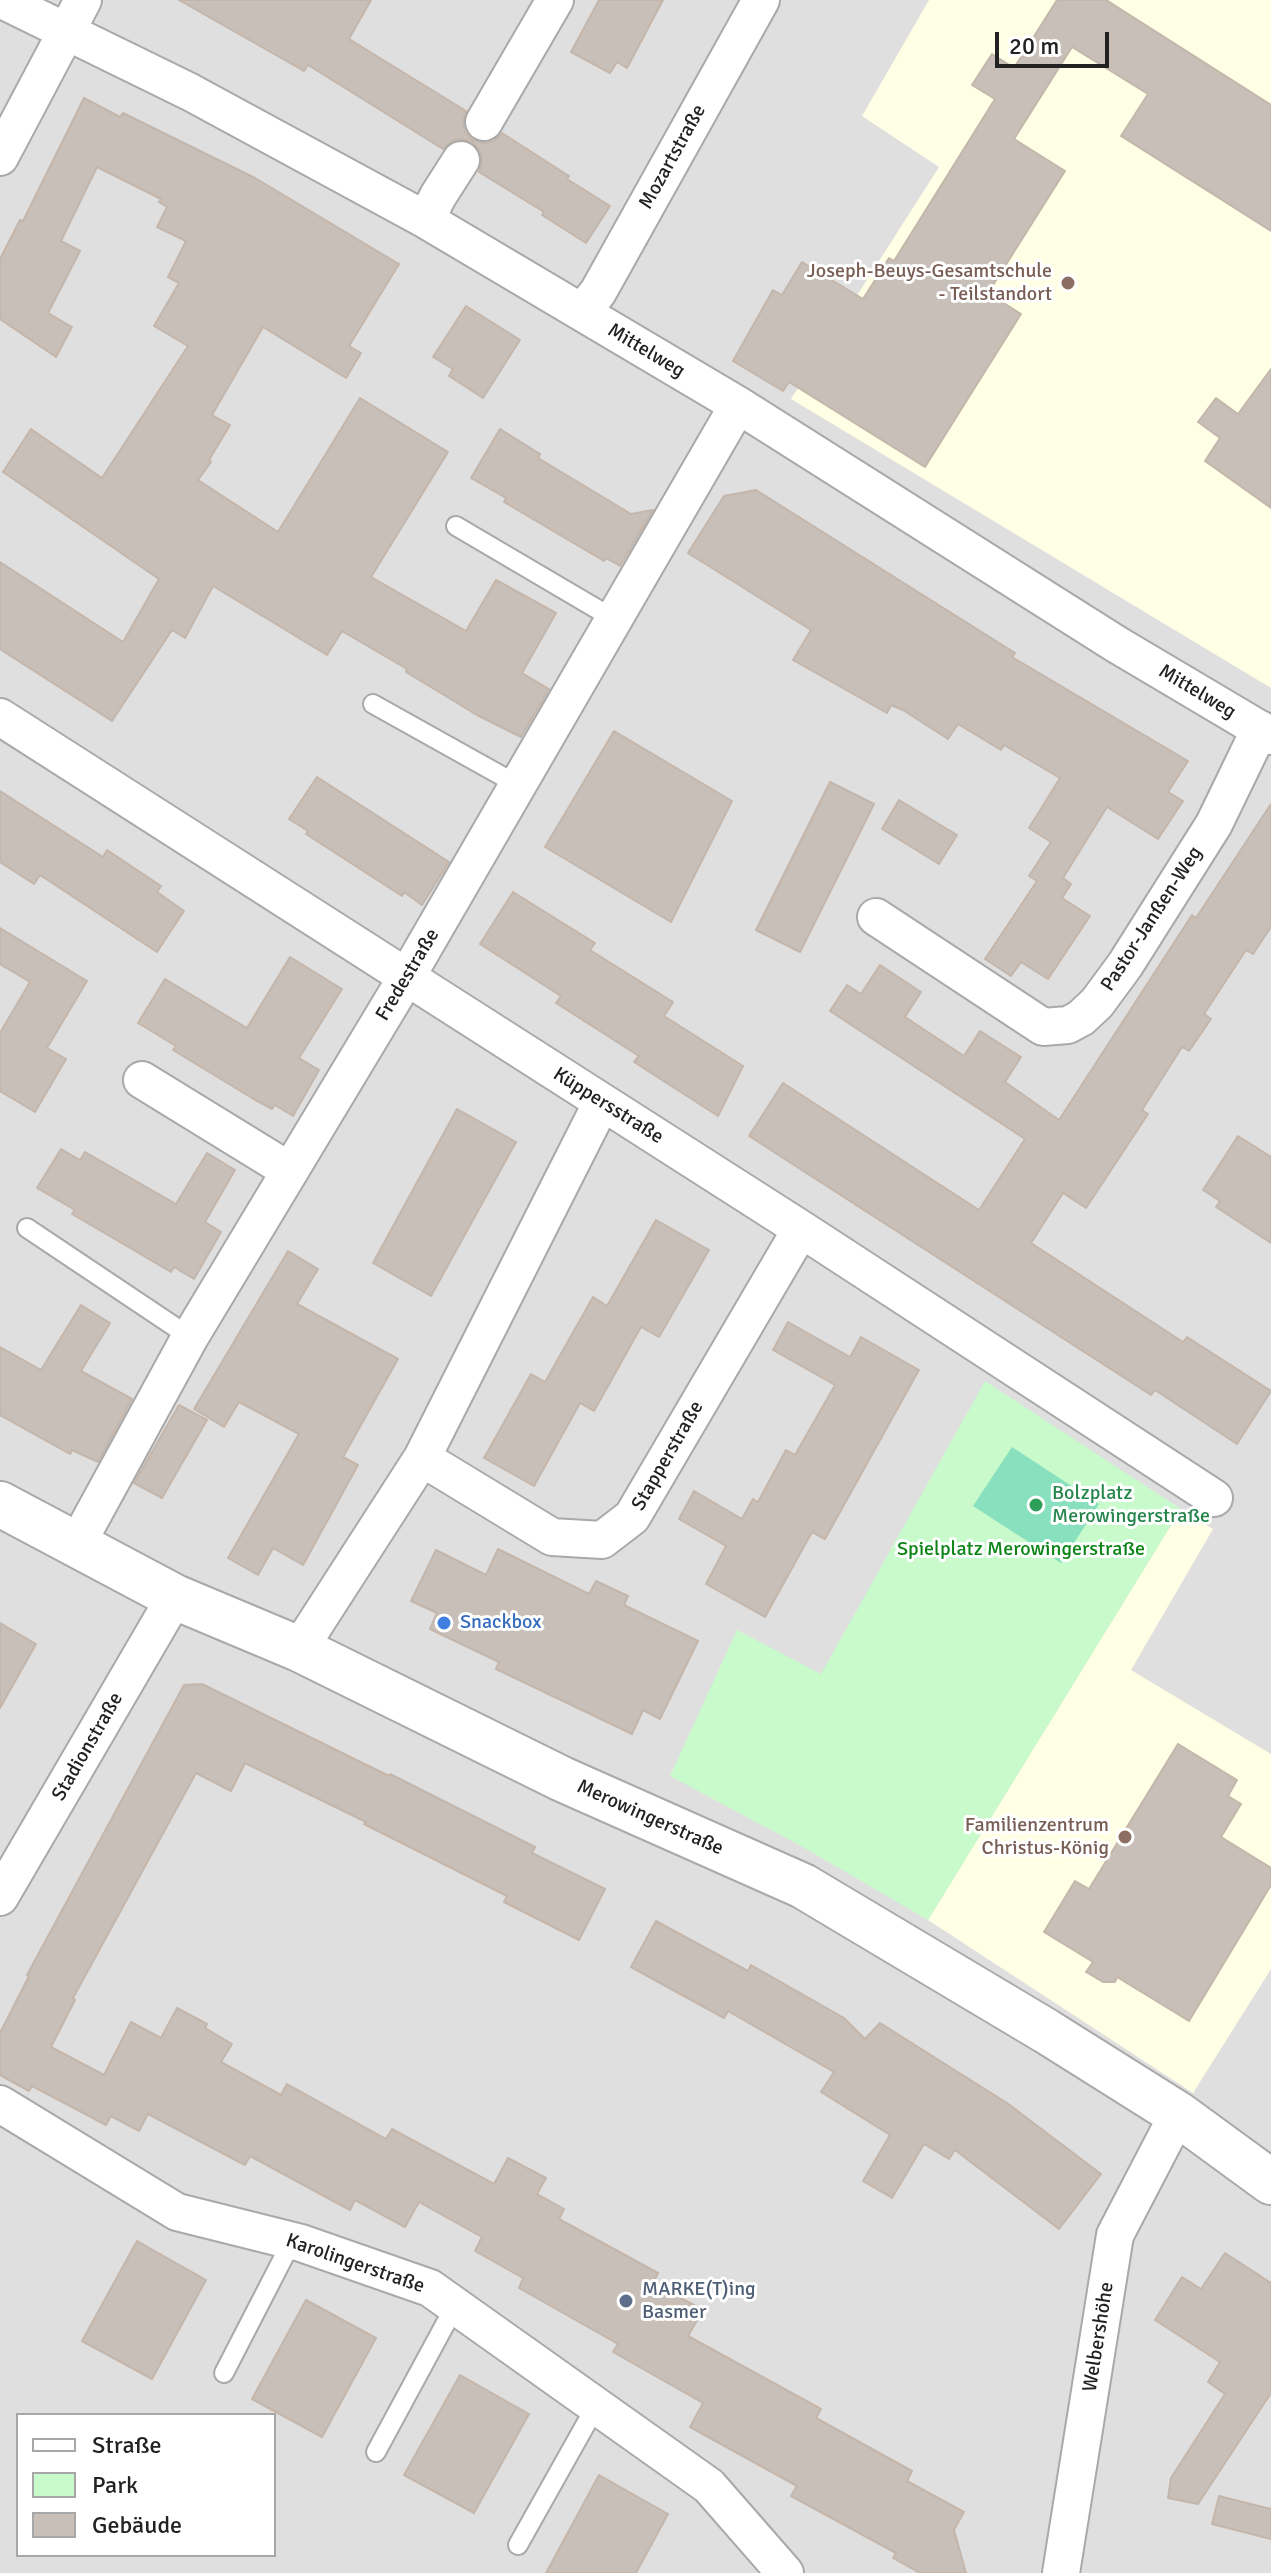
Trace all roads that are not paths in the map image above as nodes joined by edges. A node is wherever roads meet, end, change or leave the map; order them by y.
1 (2, 0) edge
2 (83, 0) edge
3 (555, 0) edge
4 (761, 0) edge
5 (67, 33) junction
6 (484, 122) dead end
7 (0, 157) edge
8 (461, 160) dead end
9 (426, 220) junction
10 (582, 312) junction
11 (738, 405) junction
12 (456, 526) dead end
13 (614, 619) junction
14 (373, 704) dead end
15 (0, 717) edge
16 (1265, 732) edge
17 (518, 785) junction
18 (876, 917) dead end
19 (406, 978) junction
20 (142, 1080) dead end
21 (602, 1102) junction
22 (290, 1171) junction
23 (27, 1228) dead end
24 (801, 1229) junction
25 (190, 1337) junction
26 (422, 1458) junction
27 (1214, 1498) dead end
28 (0, 1504) edge
29 (77, 1544) junction
30 (175, 1597) junction
31 (299, 1649) junction
32 (0, 1897) edge
33 (0, 2104) edge
34 (1178, 2114) junction
35 (1271, 2182) edge
36 (292, 2241) junction
37 (455, 2306) junction
38 (224, 2373) dead end
39 (596, 2406) junction
40 (376, 2452) dead end
41 (518, 2545) dead end
42 (785, 2573) edge
43 (1061, 2573) edge

1 - 5 street, Mittelweg
2 - 5 street
3 - 6 street
4 - 10 street, Mozartstraße
5 - 7 street
5 - 9 street, Mittelweg
8 - 9 street
9 - 10 street, Mittelweg
10 - 11 street, Mittelweg
11 - 13 street, Fredestraße
11 - 16 street, Mittelweg
12 - 13 lane
13 - 17 street, Fredestraße
14 - 17 lane
15 - 19 street, Küppersstraße
16 - 18 street, Pastor-Janßen-Weg
17 - 19 street, Fredestraße
19 - 21 street, Küppersstraße
19 - 22 street, Fredestraße
20 - 22 street
21 - 24 street, Küppersstraße
21 - 26 street
22 - 25 street, Fredestraße
23 - 25 lane
24 - 26 street, Stapperstraße
24 - 27 street, Küppersstraße
25 - 29 street, Fredestraße
26 - 31 street
28 - 29 street, Merowingerstraße
29 - 30 street, Merowingerstraße
30 - 31 street, Merowingerstraße
30 - 32 street, Stadionstraße
31 - 34 street, Merowingerstraße
33 - 36 street, Karolingerstraße
34 - 35 street, Merowingerstraße
34 - 43 street, Welbershöhe
36 - 37 street, Karolingerstraße
36 - 38 lane
37 - 39 street, Karolingerstraße
37 - 40 lane
39 - 41 lane
39 - 42 street, Karolingerstraße

